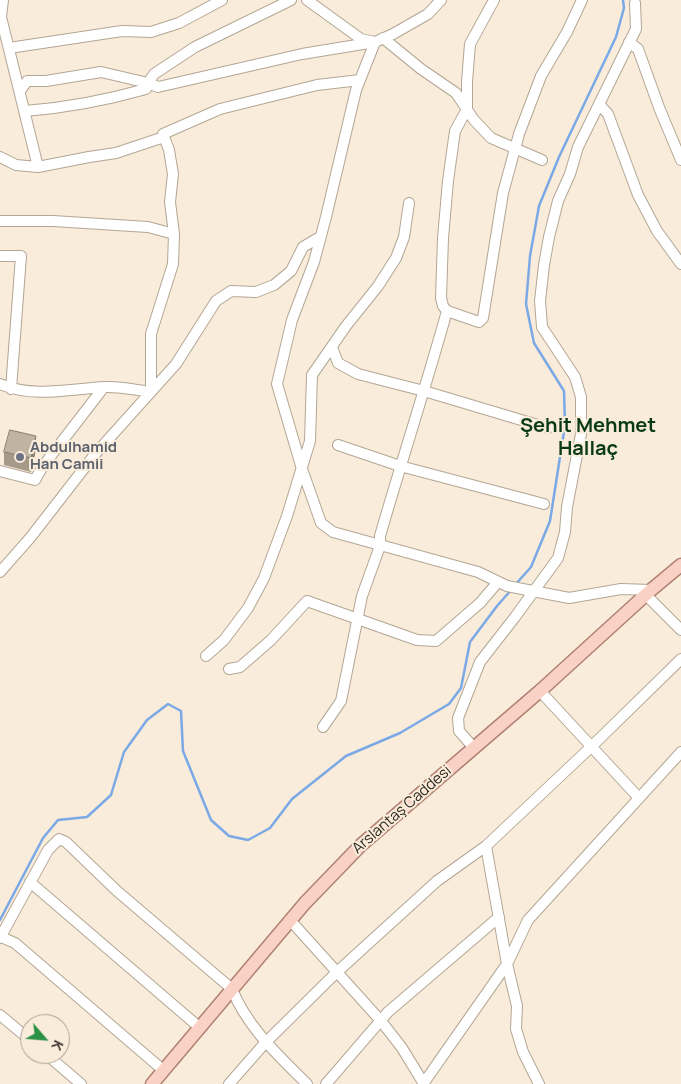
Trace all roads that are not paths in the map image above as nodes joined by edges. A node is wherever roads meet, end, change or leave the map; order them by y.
1 (3, 0) edge
2 (222, 0) edge
3 (291, 0) edge
4 (307, 0) edge
5 (441, 0) edge
6 (494, 0) edge
7 (582, 0) edge
8 (635, 3) dead end
9 (1, 17) edge
10 (379, 40) junction
11 (630, 42) junction
12 (9, 48) junction
13 (360, 80) junction
14 (148, 83) junction
15 (20, 92) junction
16 (599, 104) junction
17 (468, 108) junction
18 (25, 111) junction
19 (164, 137) junction
20 (515, 147) junction
21 (0, 157) edge
22 (542, 160) dead end
23 (681, 160) edge
24 (38, 167) junction
25 (409, 203) dead end
26 (0, 221) edge
27 (174, 234) junction
28 (320, 237) junction
29 (0, 256) edge
30 (681, 264) edge
31 (447, 311) junction
32 (332, 347) junction
33 (0, 384) edge
34 (104, 387) junction
35 (11, 389) junction
36 (424, 391) junction
37 (151, 392) junction
38 (548, 428) dead end
39 (338, 445) dead end
40 (400, 466) junction
41 (302, 469) junction
42 (0, 472) edge
43 (544, 504) dead end
44 (380, 546) junction
45 (681, 565) edge
46 (0, 572) edge
47 (503, 584) junction
48 (531, 590) junction
49 (648, 592) junction
50 (357, 619) junction
51 (681, 630) edge
52 (206, 656) dead end
53 (681, 659) edge
54 (229, 669) dead end
55 (540, 691) junction
56 (324, 727) dead end
57 (591, 747) junction
58 (474, 748) junction
59 (681, 752) edge
60 (639, 798) junction
61 (486, 846) junction
62 (30, 882) junction
63 (499, 917) junction
64 (290, 920) junction
65 (0, 938) edge
66 (507, 964) junction
67 (338, 972) junction
68 (232, 989) junction
69 (0, 1015) edge
70 (381, 1021) junction
71 (199, 1027) junction
72 (20, 1032) edge
73 (266, 1043) junction
74 (58, 1064) edge
75 (163, 1070) junction
76 (423, 1083) edge
77 (81, 1084) edge
78 (152, 1084) edge
79 (229, 1084) edge
80 (307, 1084) edge
81 (326, 1084) edge
82 (539, 1084) edge

1 - 9 street
2 - 12 street
3 - 14 street
4 - 10 street
5 - 10 street
6 - 17 street
7 - 20 street
8 - 11 street
9 - 12 street
10 - 13 street
10 - 14 street
10 - 17 street
11 - 16 street
11 - 23 street
12 - 15 street
13 - 19 street
13 - 28 street
14 - 15 street
14 - 18 street
15 - 18 street
16 - 30 street
16 - 48 street
17 - 20 street
17 - 31 street
18 - 24 street
19 - 24 street
19 - 27 street
20 - 22 street
20 - 31 street
21 - 24 street
25 - 32 street
26 - 27 street
27 - 37 street
28 - 37 street
28 - 41 street
29 - 35 street
31 - 36 street
32 - 36 street
32 - 41 street
33 - 35 street
34 - 35 street
34 - 37 street
34 - 42 street
36 - 38 street
36 - 40 street
37 - 46 street
39 - 40 street
40 - 43 street
40 - 44 street
41 - 44 street
41 - 52 street
44 - 47 street
44 - 50 street
45 - 49 main road, Arslantaş Caddesi
47 - 48 street
47 - 50 street
48 - 49 street
48 - 58 street
49 - 51 street
49 - 55 main road, Arslantaş Caddesi
50 - 54 street
50 - 56 street
53 - 57 street
55 - 57 street
55 - 58 main road, Arslantaş Caddesi
57 - 60 street
57 - 61 street
58 - 64 main road, Arslantaş Caddesi
59 - 60 street
60 - 66 street
61 - 63 street
61 - 67 street
62 - 65 street
62 - 68 street
62 - 71 street
63 - 66 street
63 - 70 street
64 - 67 street
64 - 68 main road, Arslantaş Caddesi
65 - 75 street
66 - 76 street
66 - 82 street
67 - 70 street
67 - 73 street
68 - 71 main road, Arslantaş Caddesi
68 - 73 street
69 - 72 street
70 - 76 street
70 - 81 street
71 - 75 main road, Arslantaş Caddesi
73 - 79 street
73 - 80 street
74 - 77 street
75 - 78 main road, Arslantaş Caddesi

